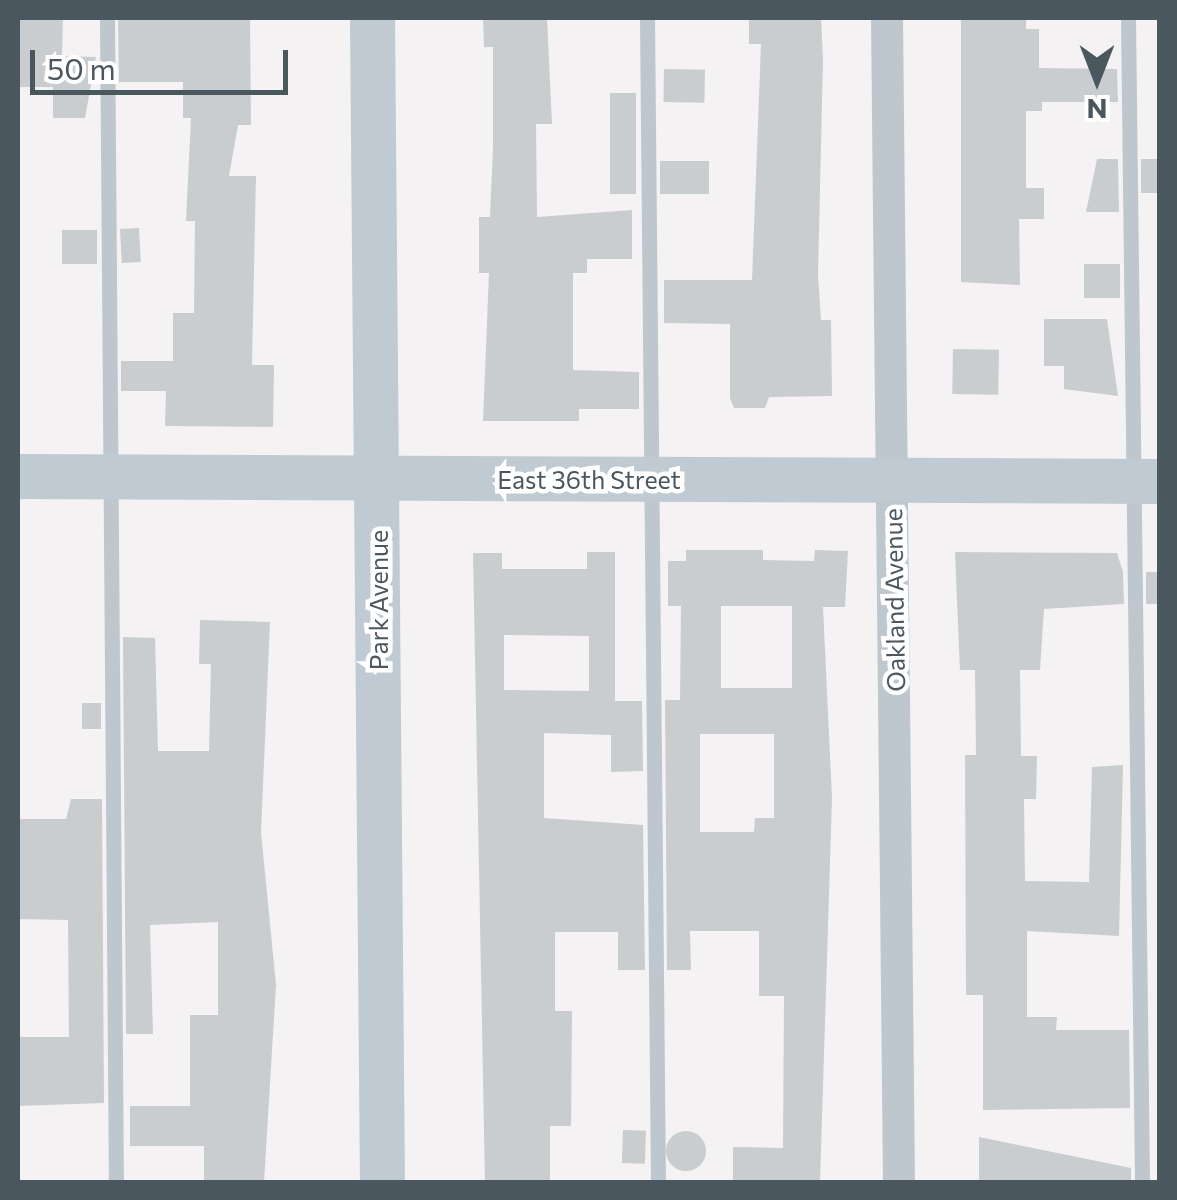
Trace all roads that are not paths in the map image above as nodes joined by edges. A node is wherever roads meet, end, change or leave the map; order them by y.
1 (107, 18) edge
2 (372, 18) edge
3 (647, 18) edge
4 (887, 18) edge
5 (1128, 18) edge
6 (18, 476) edge
7 (109, 477) junction
8 (377, 478) junction
9 (652, 480) junction
10 (1146, 481) edge
11 (892, 482) junction
12 (116, 1182) edge
13 (382, 1182) edge
14 (658, 1182) edge
15 (898, 1182) edge
16 (1142, 1182) edge

1 - 7 lane
2 - 8 street, Park Avenue
3 - 9 lane
4 - 11 street, Oakland Avenue
5 - 10 lane
6 - 7 street, East 36th Street
7 - 8 street, East 36th Street
7 - 12 lane
8 - 9 street, East 36th Street
8 - 13 street, Park Avenue
9 - 11 street, East 36th Street
9 - 14 lane
10 - 11 street, East 36th Street
10 - 16 lane
11 - 15 street, Oakland Avenue

